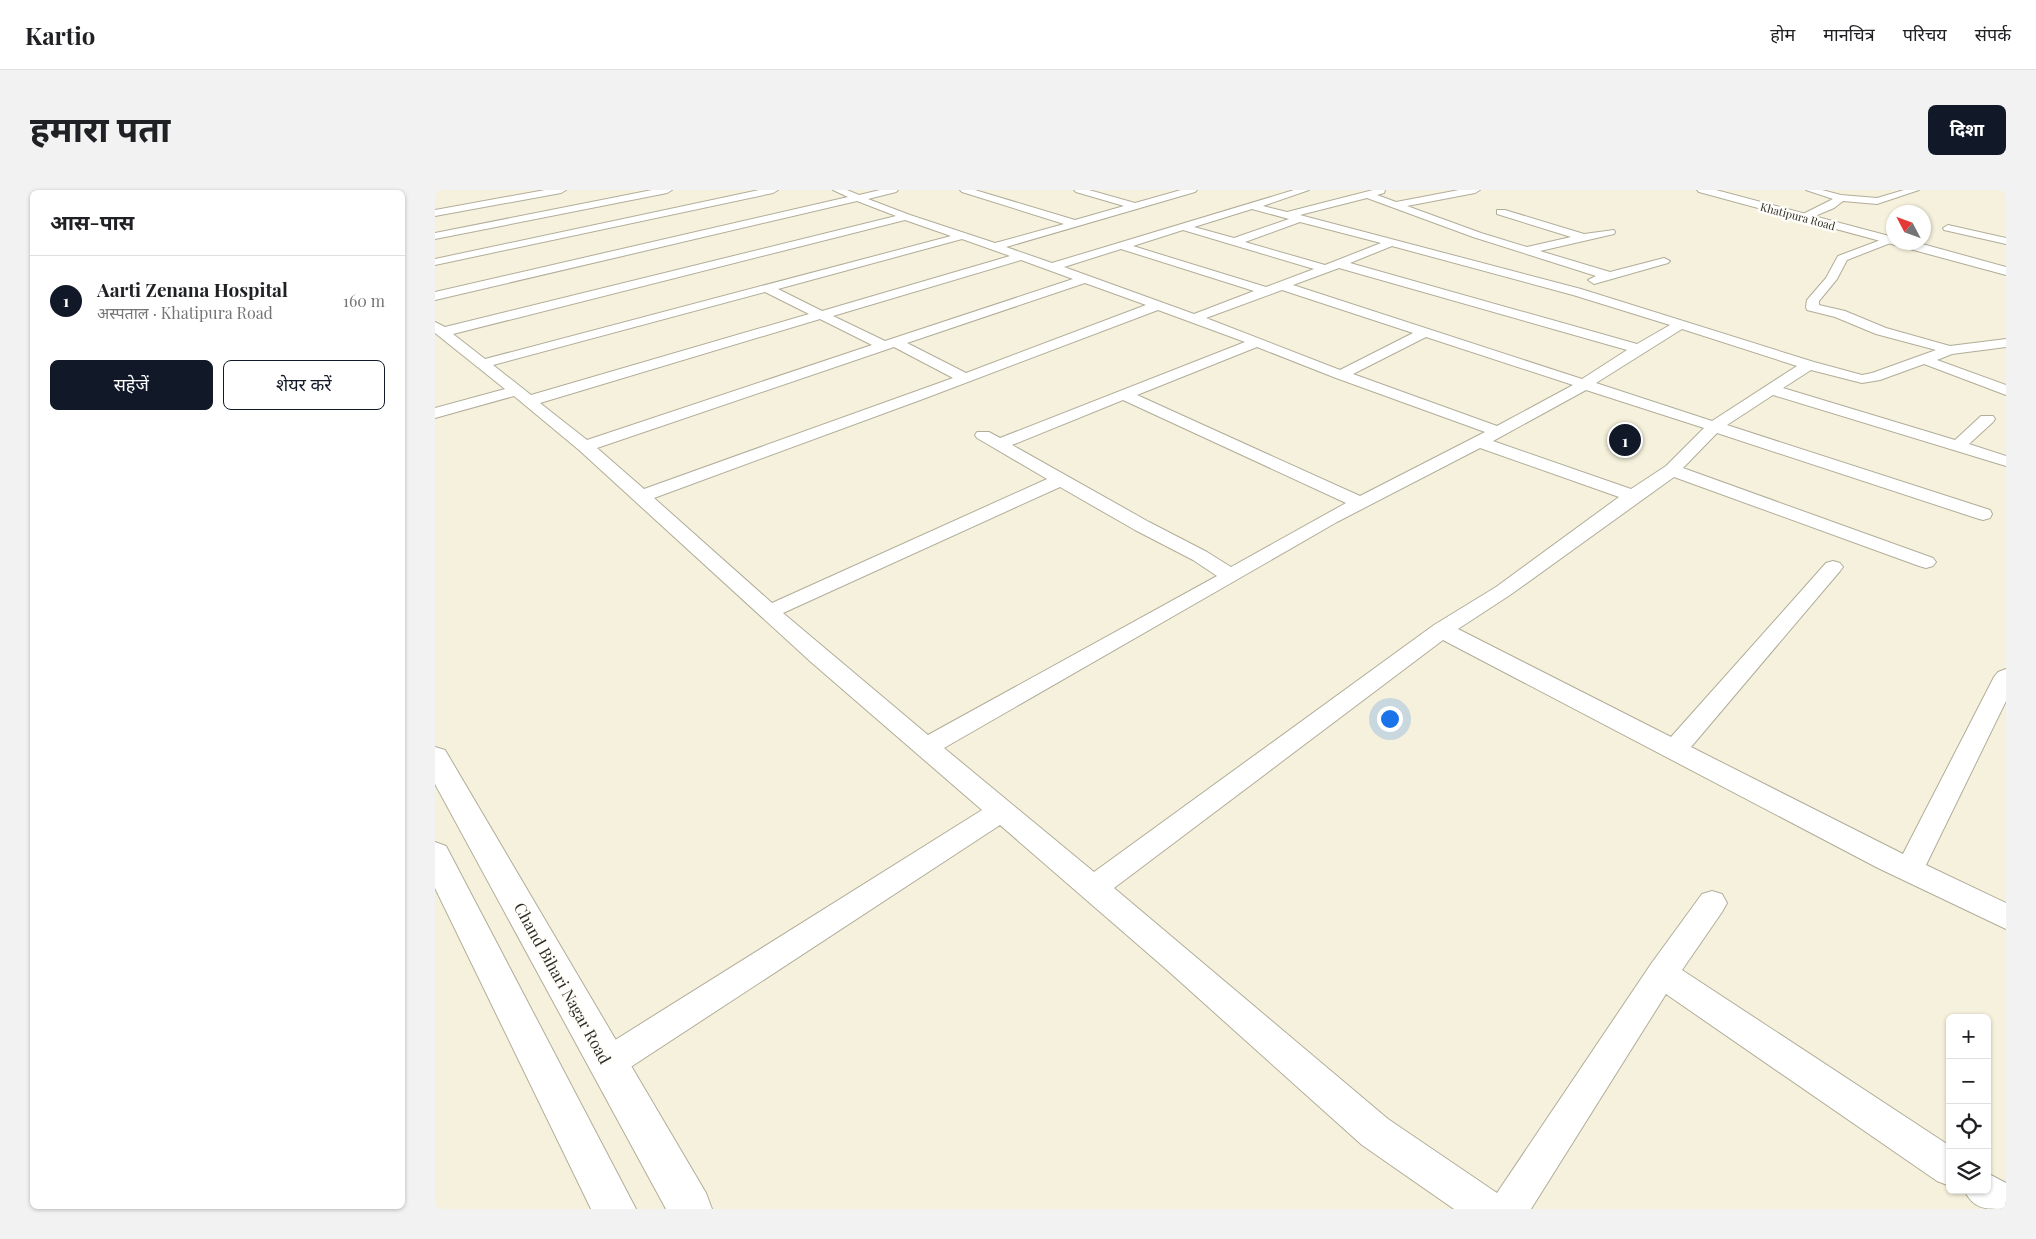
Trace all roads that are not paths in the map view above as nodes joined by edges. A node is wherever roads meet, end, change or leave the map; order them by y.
1 (561, 190) edge
2 (667, 190) edge
3 (773, 190) edge
4 (839, 190) edge
5 (893, 190) edge
6 (965, 190) edge
7 (1079, 190) edge
8 (1193, 190) edge
9 (1304, 190) edge
10 (1386, 190) edge
11 (1475, 190) edge
12 (1811, 190) edge
13 (1915, 190) edge
14 (1711, 191) edge
15 (479, 194) dead end
16 (1366, 194) junction
17 (860, 198) junction
18 (1841, 198) junction
19 (493, 203) junction
20 (601, 203) junction
21 (1134, 206) junction
22 (1253, 206) junction
23 (1395, 206) junction
24 (1501, 212) dead end
25 (435, 213) edge
26 (1287, 215) junction
27 (907, 217) junction
28 (1300, 218) junction
29 (1803, 218) junction
30 (630, 220) junction
31 (1073, 223) junction
32 (647, 227) dead end
33 (1184, 227) junction
34 (1948, 228) dead end
35 (1460, 229) junction
36 (1610, 232) dead end
37 (660, 234) dead end
38 (1441, 234) dead end
39 (435, 236) edge
40 (962, 236) junction
41 (1584, 237) junction
42 (1423, 239) dead end
43 (1886, 239) edge
44 (673, 241) junction
45 (1234, 242) junction
46 (2006, 242) edge
47 (1394, 244) junction
48 (1886, 244) edge
49 (1123, 246) junction
50 (994, 247) junction
51 (690, 248) dead end
52 (1928, 250) edge
53 (770, 251) junction
54 (1526, 251) junction
55 (706, 256) dead end
56 (1021, 256) junction
57 (787, 259) dead end
58 (1664, 260) dead end
59 (435, 262) edge
60 (723, 263) junction
61 (805, 266) dead end
62 (1051, 267) junction
63 (1333, 267) junction
64 (690, 271) junction
65 (2006, 271) edge
66 (822, 274) junction
67 (1610, 276) junction
68 (707, 279) dead end
69 (1084, 279) junction
70 (723, 287) dead end
71 (766, 288) junction
72 (1273, 288) junction
73 (1564, 289) junction
74 (435, 296) edge
75 (739, 296) junction
76 (1156, 306) junction
77 (821, 315) junction
78 (1192, 319) junction
79 (1680, 325) junction
80 (439, 329) edge
81 (1425, 332) junction
82 (1257, 342) junction
83 (2006, 343) edge
84 (889, 344) junction
85 (1638, 349) junction
86 (1950, 350) junction
87 (1925, 360) junction
88 (482, 364) junction
89 (1809, 365) junction
90 (1341, 375) junction
91 (965, 378) junction
92 (1582, 385) junction
93 (1770, 389) junction
94 (2006, 390) edge
95 (1124, 395) junction
96 (523, 396) junction
97 (435, 413) edge
98 (1987, 419) dead end
99 (1715, 426) junction
100 (1499, 432) junction
101 (1479, 442) junction
102 (585, 446) junction
103 (1958, 446) junction
104 (2006, 461) edge
105 (1672, 470) junction
106 (1060, 480) junction
107 (1633, 496) junction
108 (640, 497) junction
109 (1359, 502) junction
110 (1983, 514) dead end
111 (1926, 562) dead end
112 (1833, 567) dead end
113 (1231, 576) junction
114 (769, 612) junction
115 (1442, 630) junction
116 (2006, 677) edge
117 (926, 747) junction
118 (1674, 750) junction
119 (435, 757) edge
120 (1001, 811) junction
121 (435, 855) edge
122 (1909, 870) junction
123 (1093, 888) junction
124 (1712, 903) dead end
125 (2006, 917) edge
126 (1662, 974) junction
127 (608, 1063) junction
128 (1946, 1165) edge
129 (1989, 1194) edge
130 (2006, 1206) edge
131 (614, 1209) edge
132 (690, 1209) edge
133 (1487, 1209) edge
134 (1509, 1209) edge

1 - 19 street
2 - 20 street
3 - 30 street
4 - 17 street
5 - 17 street
6 - 31 street
7 - 21 street
8 - 21 street
9 - 22 street
10 - 16 street
11 - 23 street
12 - 18 street
13 - 18 street
14 - 29 street, Khatipura Road
15 - 19 street
16 - 23 street
16 - 26 street
17 - 27 street
17 - 44 street
18 - 29 street
19 - 25 street
20 - 30 street
20 - 39 street
21 - 31 street
22 - 26 street
22 - 33 street
23 - 35 street
24 - 41 street
26 - 28 street
27 - 40 street
27 - 53 street
28 - 45 street
28 - 47 street
29 - 43 street, Khatipura Road
30 - 32 street
30 - 59 street
31 - 50 street
33 - 45 street
33 - 49 street
34 - 46 street
35 - 38 street
35 - 54 street
36 - 41 street
37 - 44 street
40 - 50 street
40 - 66 street
41 - 54 street
42 - 47 street
44 - 51 street
44 - 74 street
45 - 63 street
47 - 63 street
47 - 73 street
48 - 86 street
49 - 62 street
49 - 72 street
50 - 56 street
52 - 65 street, Khatipura Road
53 - 57 street
53 - 60 street
54 - 67 street
55 - 60 street
56 - 62 street
56 - 77 street
58 - 67 street
60 - 64 street
61 - 66 street
62 - 69 street
63 - 72 street
63 - 85 street
64 - 68 street
64 - 80 street
66 - 71 street
67 - 73 street
69 - 76 street
69 - 84 street
70 - 75 street
71 - 75 street
71 - 77 street
72 - 78 street
72 - 81 street
73 - 79 street
75 - 88 street
76 - 78 street
76 - 91 street
77 - 84 street
77 - 96 street
78 - 82 street
79 - 85 street
79 - 89 street
80 - 88 street
81 - 90 street
81 - 92 street
82 - 90 street
82 - 95 street
83 - 86 street
84 - 91 street
84 - 102 street
85 - 92 street
86 - 87 street
87 - 89 street
87 - 94 street
88 - 96 street
89 - 93 street
90 - 100 street
91 - 108 street
92 - 99 street
92 - 100 street
93 - 99 street
93 - 103 street
95 - 106 street
95 - 109 street
96 - 97 street
96 - 102 street
98 - 103 street
99 - 105 street
99 - 110 street
100 - 101 street
101 - 107 street
101 - 109 street
102 - 108 street
103 - 104 street
105 - 107 street
105 - 111 street
106 - 113 street
106 - 114 street
107 - 115 street
108 - 114 street
109 - 113 street
112 - 118 street
113 - 117 street
114 - 117 street
115 - 118 street
115 - 123 street
116 - 122 street
117 - 120 street
118 - 122 street
119 - 127 street, Chand Bihari Nagar Road
120 - 123 street
120 - 127 street
121 - 131 street
122 - 125 street
123 - 133 street
124 - 126 street
126 - 128 street
126 - 134 street
127 - 132 street, Chand Bihari Nagar Road
129 - 130 street

